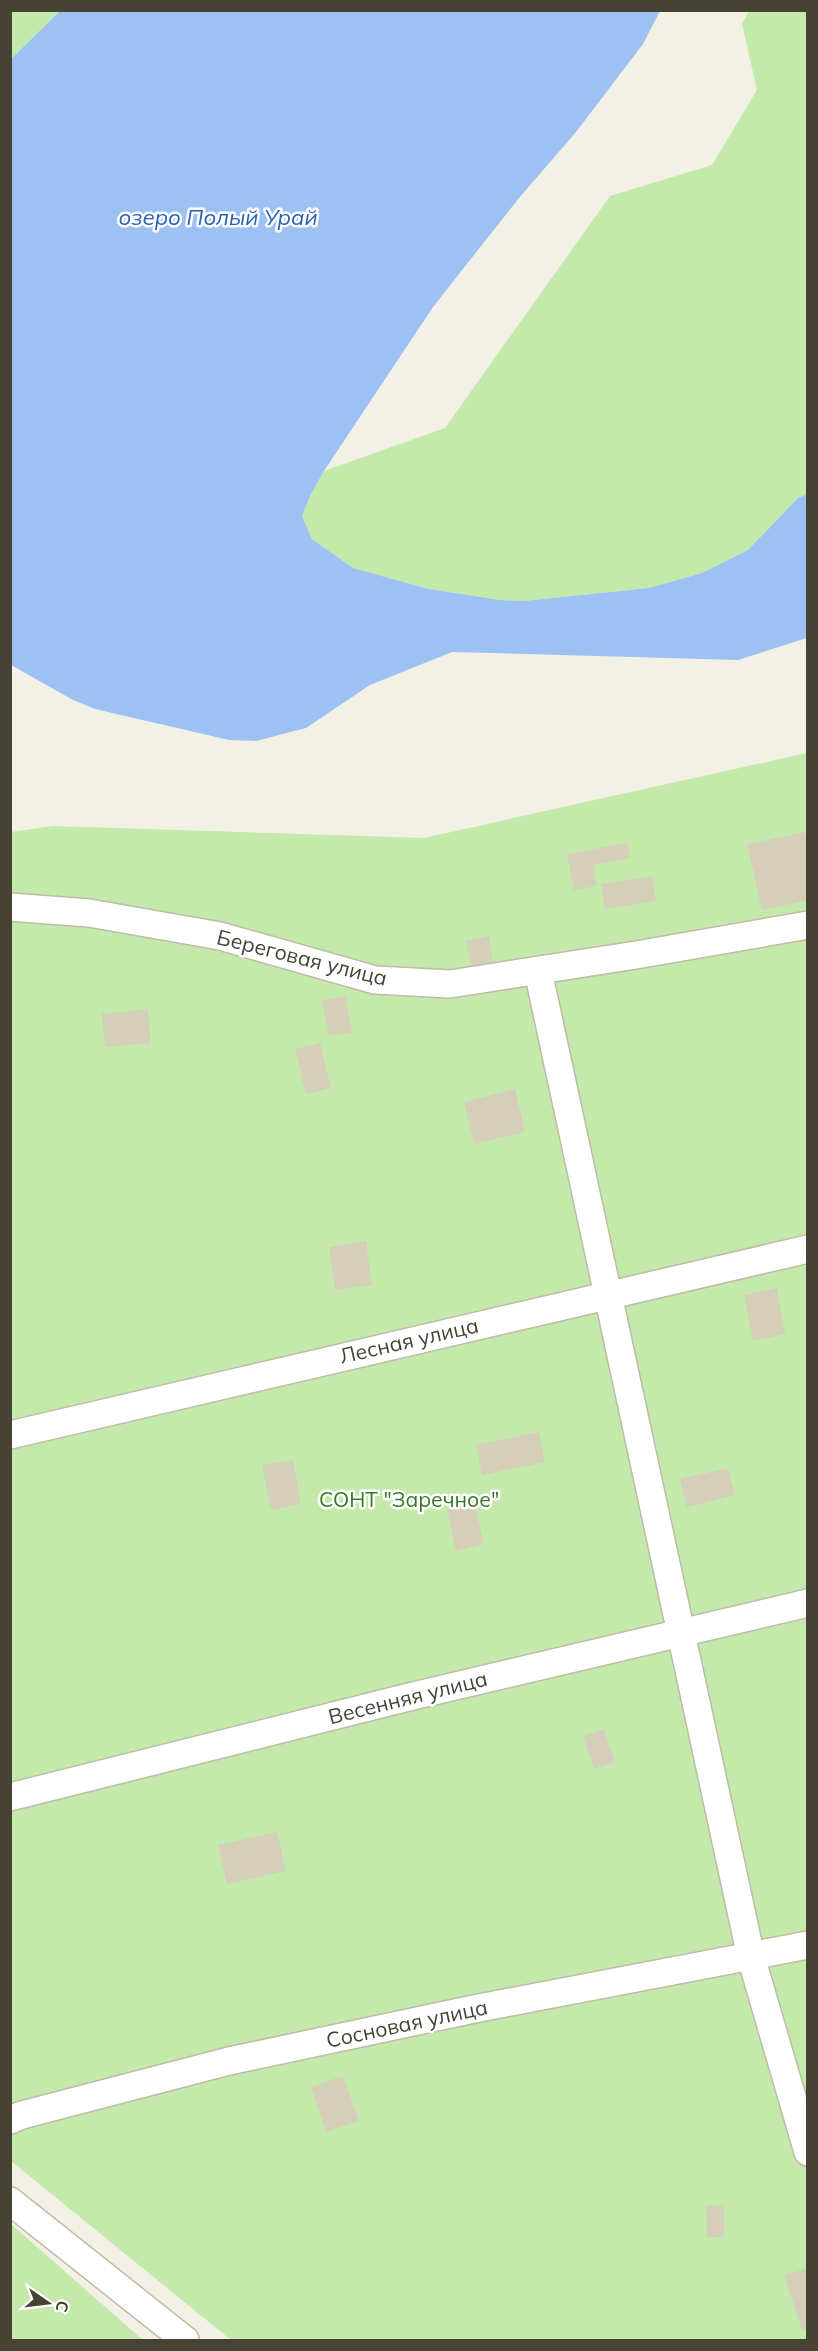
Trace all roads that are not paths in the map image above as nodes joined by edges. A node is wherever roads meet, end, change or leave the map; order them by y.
1 (10, 907) edge
2 (807, 925) edge
3 (538, 970) junction
4 (807, 1248) edge
5 (607, 1294) junction
6 (10, 1435) edge
7 (807, 1603) edge
8 (680, 1632) junction
9 (10, 1797) edge
10 (807, 1945) edge
11 (751, 1957) junction
12 (10, 2120) edge
13 (807, 2152) edge
14 (10, 2201) edge
15 (185, 2340) edge

1 - 3 street, Береговая улица
2 - 3 street, Береговая улица
3 - 5 street
4 - 5 street, Лесная улица
5 - 6 street, Лесная улица
5 - 8 street
7 - 8 street, Весенняя улица
8 - 9 street, Весенняя улица
8 - 11 street
10 - 11 street, Сосновая улица
11 - 12 street, Сосновая улица
11 - 13 street
14 - 15 street

